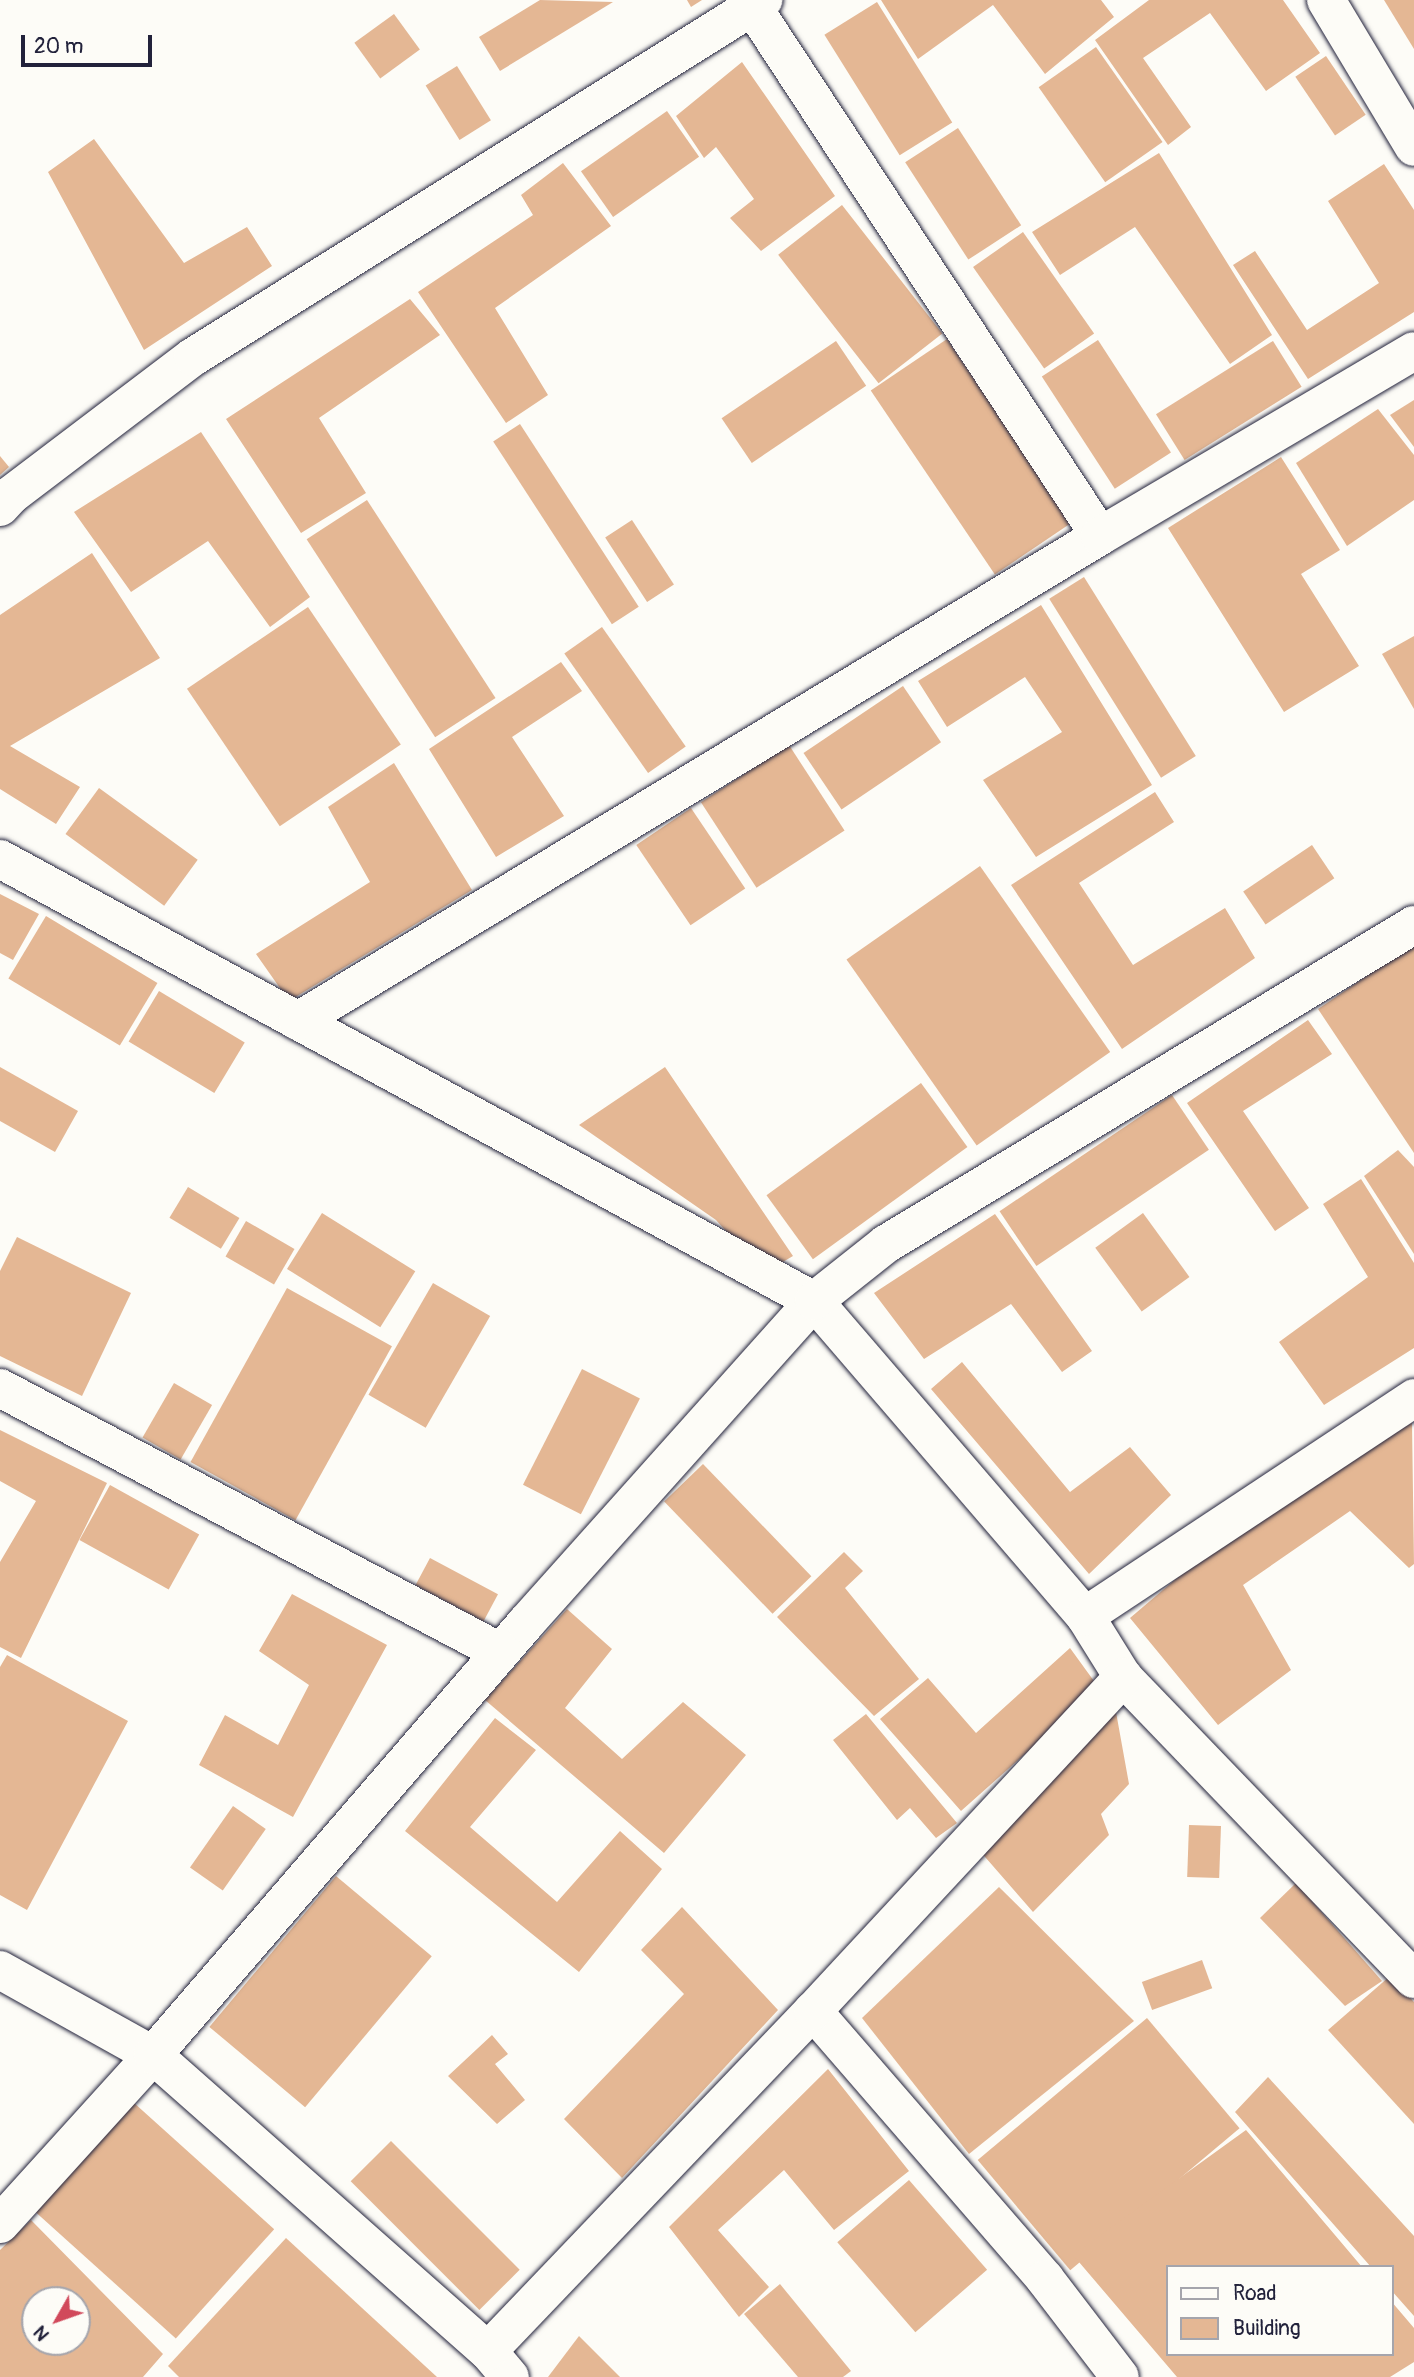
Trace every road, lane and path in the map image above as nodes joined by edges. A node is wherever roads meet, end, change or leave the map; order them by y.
1 (1326, 0) edge
2 (757, 3) edge
3 (1414, 146) edge
4 (1414, 351) edge
5 (0, 507) edge
6 (1100, 536) junction
7 (0, 859) edge
8 (1414, 925) edge
9 (298, 1021) junction
10 (814, 1301) junction
11 (0, 1388) edge
12 (1414, 1398) edge
13 (1085, 1616) junction
14 (500, 1653) junction
15 (1124, 1677) junction
16 (1408, 1962) edge
17 (0, 1970) edge
18 (813, 2011) junction
19 (153, 2055) junction
20 (0, 2224) edge
21 (499, 2364) edge
22 (1120, 2377) edge

1 - 3 street
2 - 5 street
2 - 6 street
4 - 6 street
6 - 9 street
7 - 9 street
8 - 10 street
9 - 10 street
10 - 13 street
10 - 14 street
11 - 14 street
12 - 13 street
13 - 15 street
14 - 19 street
15 - 16 street
15 - 18 street
17 - 19 street
18 - 21 street
18 - 22 street
19 - 20 street
19 - 21 street

